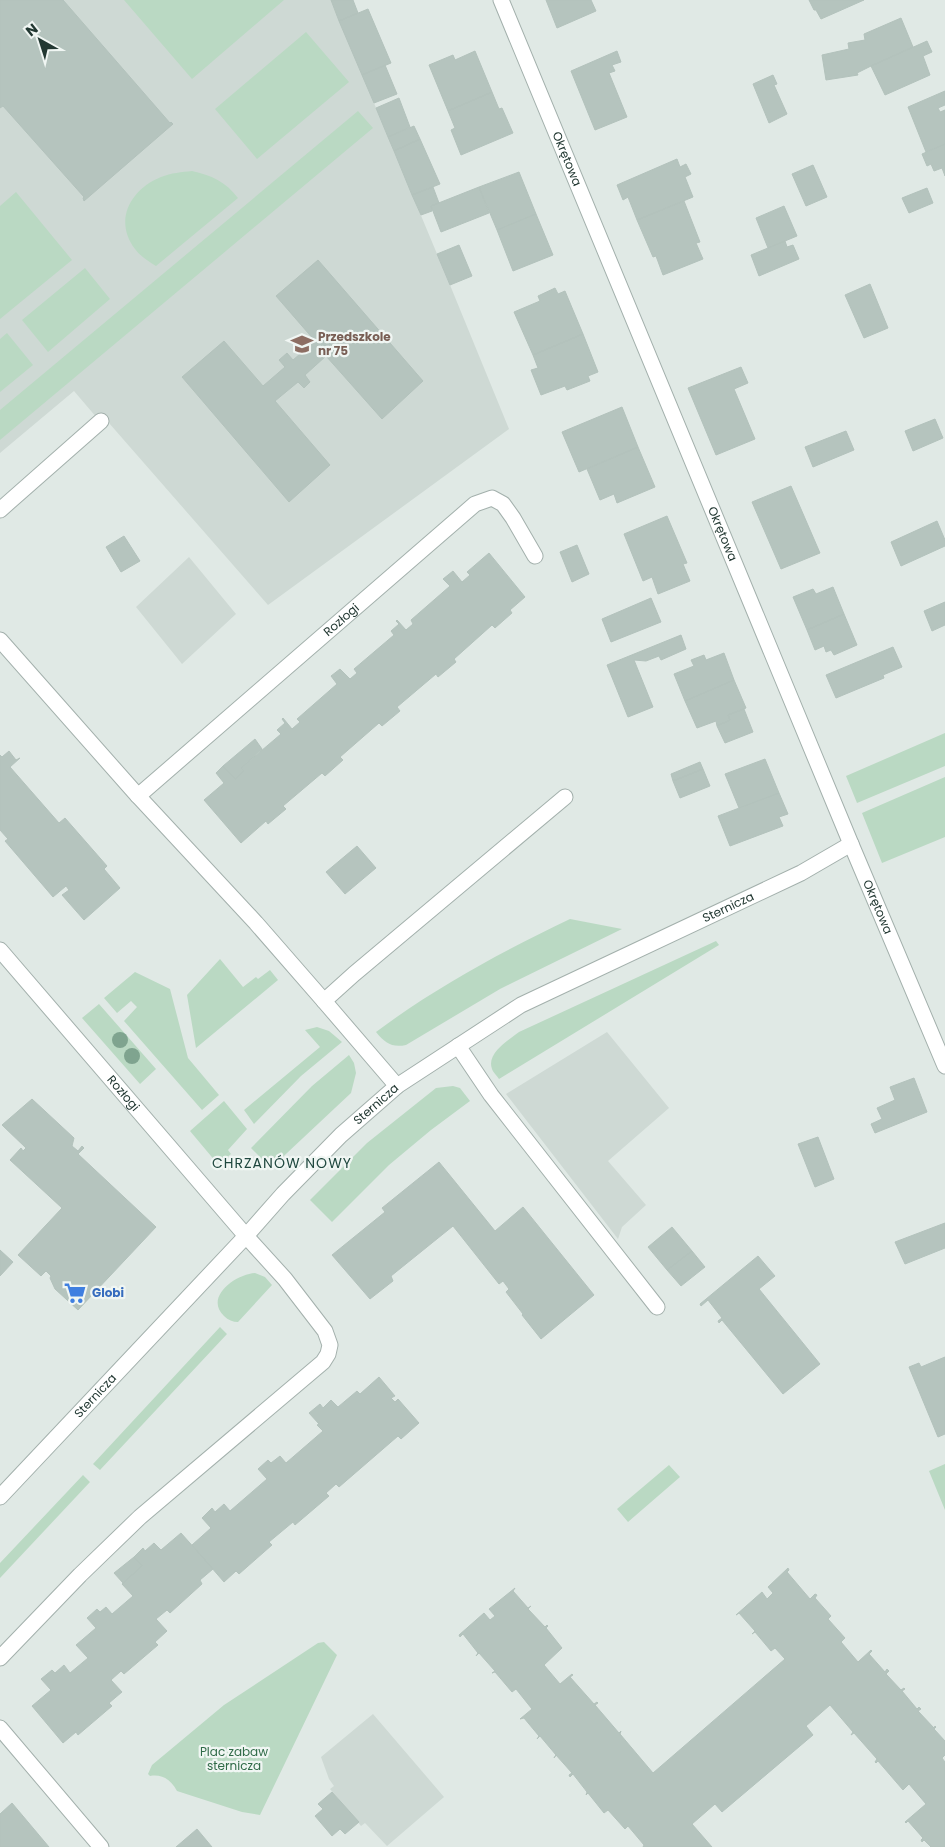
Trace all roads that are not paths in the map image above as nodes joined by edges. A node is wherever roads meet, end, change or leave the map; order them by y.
1 (501, 0) edge
2 (101, 421) dead end
3 (0, 510) edge
4 (535, 556) dead end
5 (0, 640) edge
6 (138, 796) junction
7 (565, 797) dead end
8 (851, 844) junction
9 (0, 950) edge
10 (324, 1001) junction
11 (458, 1046) junction
12 (945, 1066) edge
13 (396, 1086) junction
14 (246, 1236) junction
15 (657, 1307) dead end
16 (0, 1497) edge
17 (0, 1658) edge
18 (0, 1728) edge
19 (100, 1847) edge

1 - 8 street, Okrętowa
2 - 3 street
4 - 6 street, Rozłogi
5 - 6 street
6 - 10 street
7 - 10 street
8 - 11 street, Sternicza
8 - 12 street, Okrętowa
9 - 14 street, Rozłogi
10 - 13 street
11 - 13 street, Sternicza
11 - 15 street
13 - 14 street, Sternicza
14 - 16 street, Sternicza
14 - 17 street, Rozłogi
18 - 19 street

